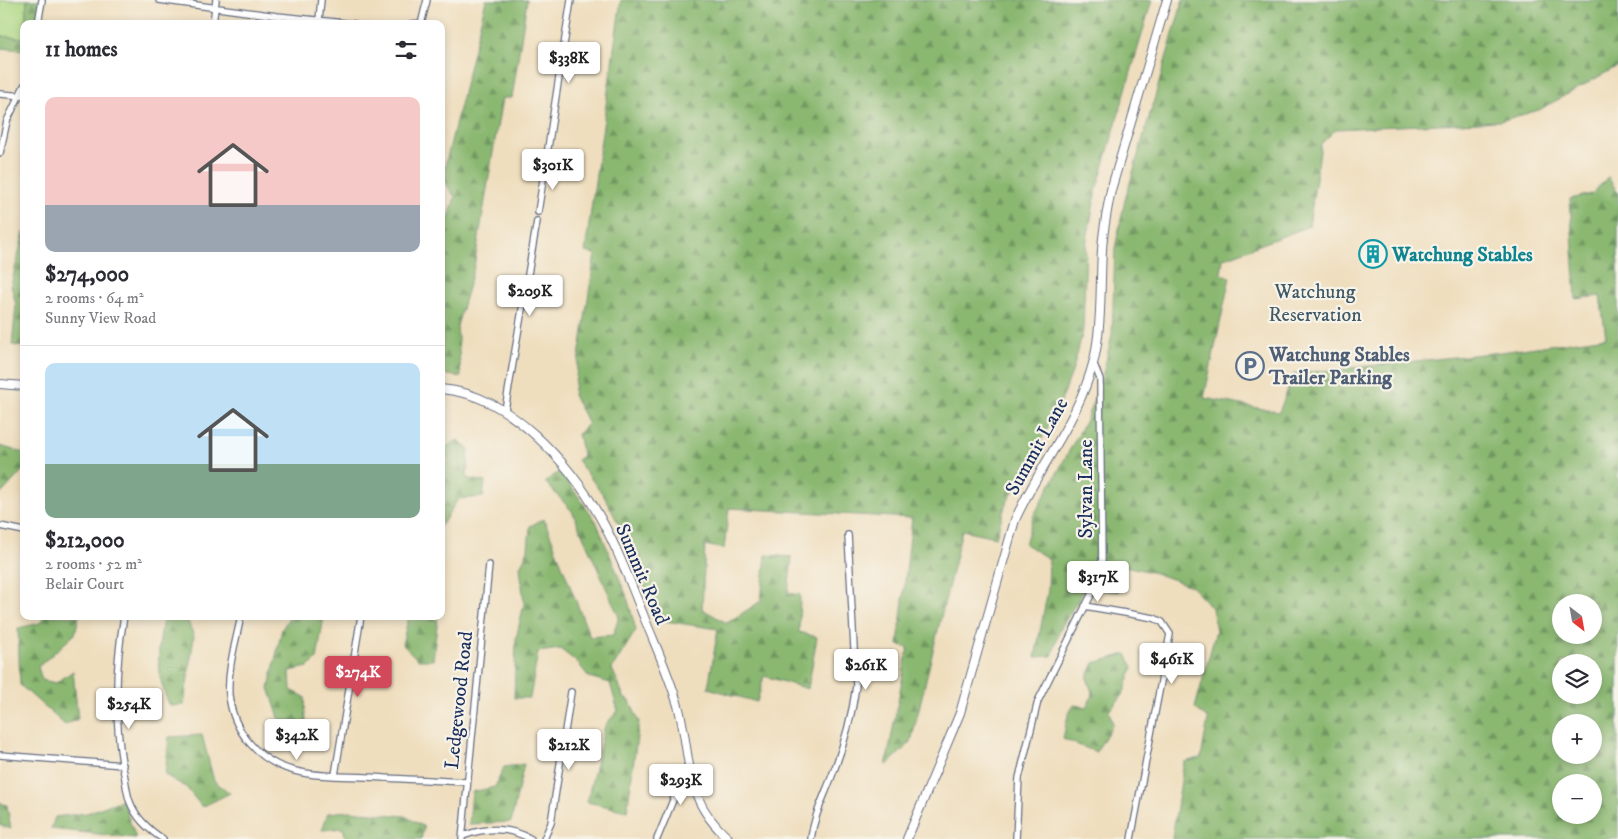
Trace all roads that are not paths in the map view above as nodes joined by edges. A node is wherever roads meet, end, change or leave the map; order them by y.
1 (42, 0) edge
2 (159, 0) edge
3 (216, 0) edge
4 (321, 0) edge
5 (427, 0) edge
6 (571, 0) edge
7 (1166, 0) edge
8 (215, 8) junction
9 (39, 20) edge
10 (214, 20) edge
11 (320, 20) joint
12 (423, 20) edge
13 (0, 94) edge
14 (20, 96) edge
15 (20, 98) edge
16 (0, 153) edge
17 (538, 212) dead end
18 (537, 221) dead end
19 (1093, 362) junction
20 (0, 384) edge
21 (20, 386) edge
22 (445, 390) edge
23 (506, 410) junction
24 (0, 526) edge
25 (20, 530) edge
26 (848, 535) dead end
27 (489, 565) dead end
28 (1085, 606) junction
29 (123, 620) edge
30 (240, 620) edge
31 (360, 620) edge
32 (571, 692) dead end
33 (0, 754) edge
34 (123, 765) junction
35 (687, 766) junction
36 (335, 775) junction
37 (466, 782) junction
38 (463, 838) edge
39 (163, 839) edge
40 (531, 839) edge
41 (544, 839) edge
42 (656, 839) edge
43 (729, 839) edge
44 (811, 839) edge
45 (907, 839) edge
46 (1016, 839) edge
47 (1131, 839) edge

1 - 9 street
2 - 8 street
3 - 8 street
4 - 11 street
5 - 12 street
6 - 17 street
7 - 19 street, Summit Lane
8 - 10 street
8 - 11 street
13 - 14 street
15 - 16 street
18 - 23 street
19 - 28 street, Sylvan Lane
19 - 45 street, Summit Lane
20 - 21 street
22 - 23 street, Summit Road
23 - 35 street, Summit Road
24 - 25 street
26 - 44 street
27 - 37 street, Ledgewood Road
28 - 46 street, Sylvan Lane
28 - 47 street
29 - 34 street
30 - 36 street
31 - 36 street
32 - 41 street
33 - 34 street
34 - 39 street
35 - 42 street
35 - 43 street, Summit Road
36 - 37 street
37 - 38 street, Ledgewood Road
38 - 40 street

